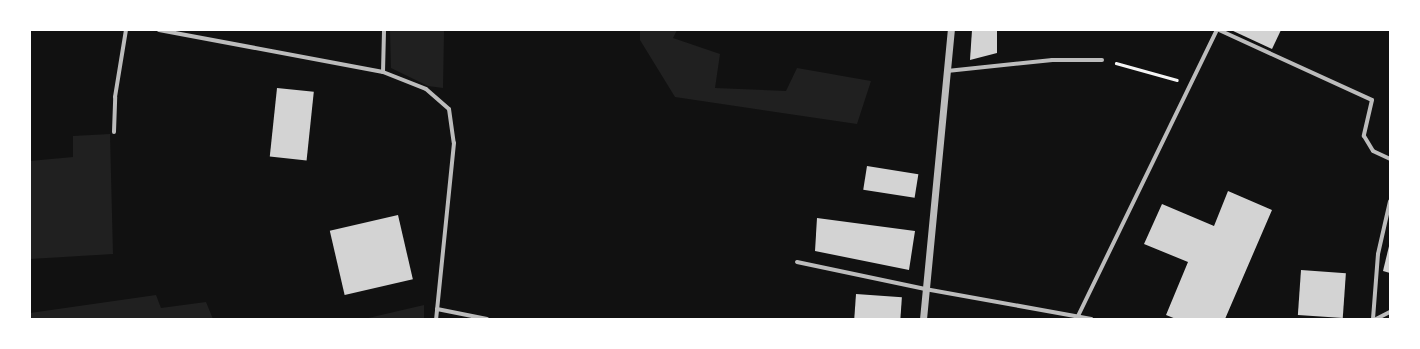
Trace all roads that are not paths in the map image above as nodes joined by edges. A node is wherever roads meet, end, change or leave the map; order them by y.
1 (126, 30) edge
2 (159, 30) edge
3 (384, 30) edge
4 (951, 30) edge
5 (1218, 30) edge
6 (1102, 60) road end
7 (946, 71) junction
8 (383, 72) junction
9 (114, 132) dead end
10 (1390, 159) edge
11 (1390, 201) edge
12 (797, 262) dead end
13 (925, 289) junction
14 (437, 310) junction
15 (1390, 312) edge
16 (1078, 316) junction
17 (436, 319) edge
18 (487, 319) edge
19 (923, 319) edge
20 (1091, 319) edge
21 (1373, 319) edge
22 (1376, 319) edge

1 - 9 street
2 - 8 street
3 - 8 street
4 - 7 street
5 - 10 street
5 - 16 street
6 - 7 street
7 - 13 street
8 - 14 street
11 - 21 street
12 - 13 street
13 - 16 street
13 - 19 street
14 - 17 street
14 - 18 street
15 - 22 street
16 - 20 street

